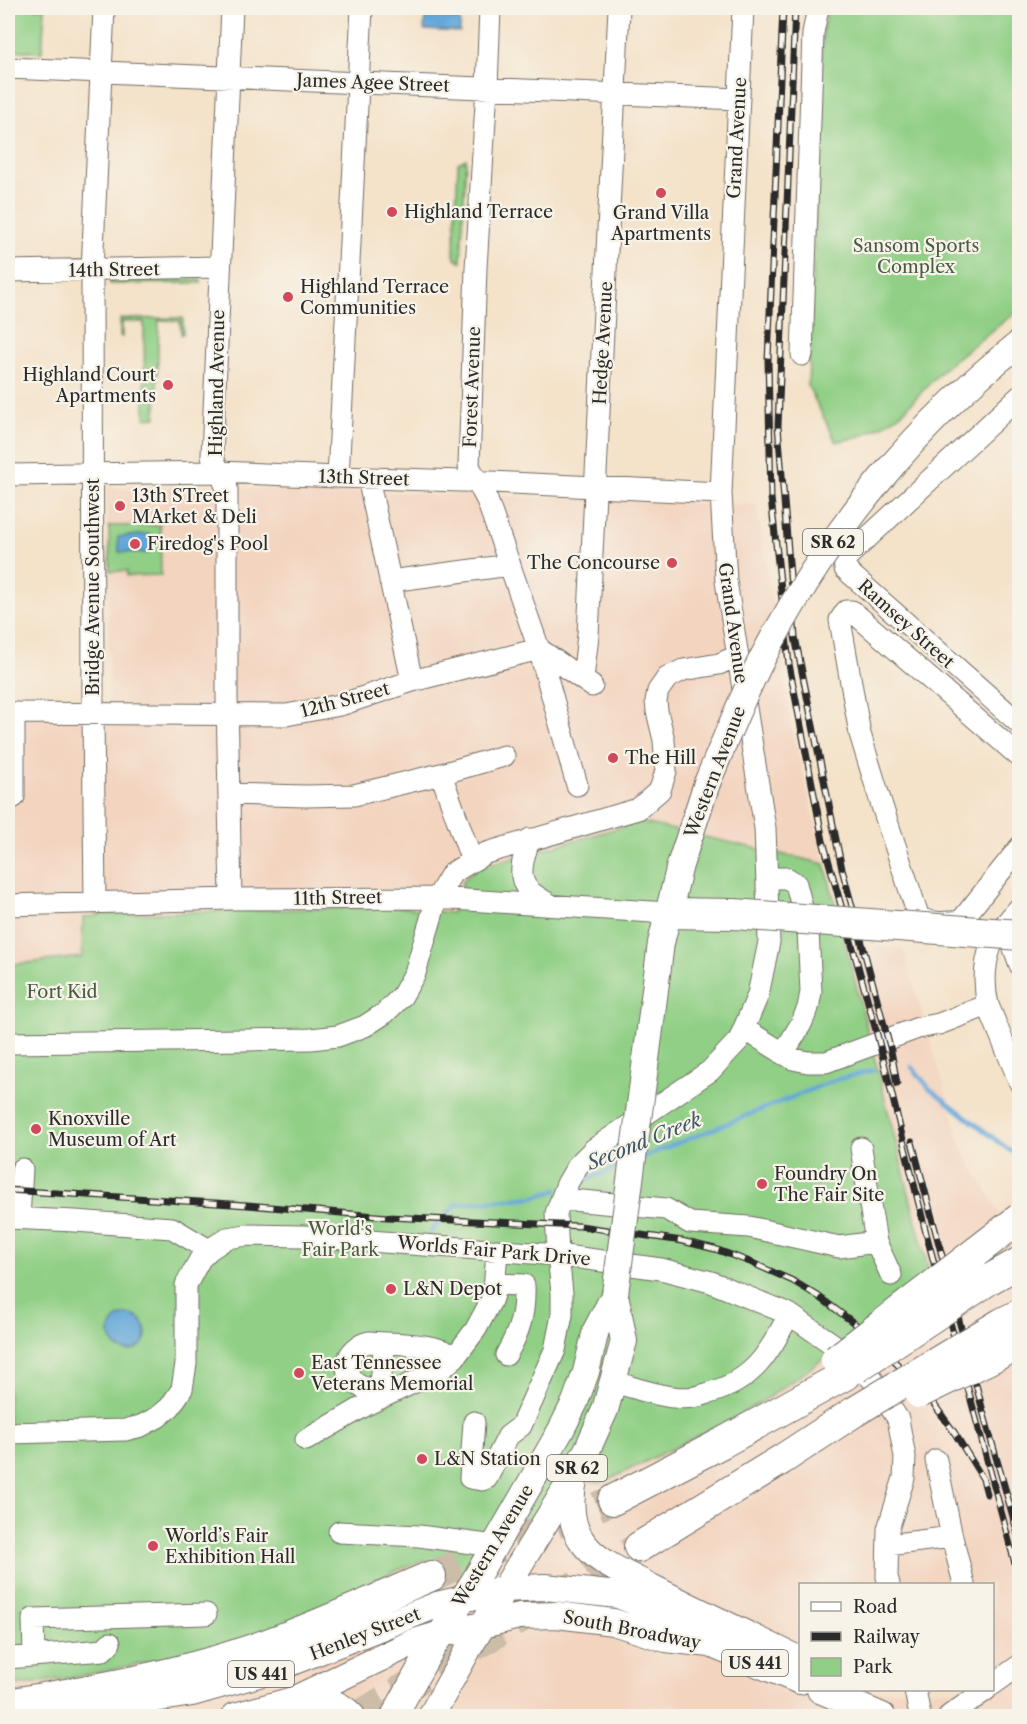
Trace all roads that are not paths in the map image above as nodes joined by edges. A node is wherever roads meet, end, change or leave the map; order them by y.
1 (104, 8) edge
2 (232, 8) edge
3 (362, 8) edge
4 (490, 8) edge
5 (619, 8) edge
6 (743, 8) edge
7 (819, 8) edge
8 (8, 68) edge
9 (100, 71) junction
10 (229, 77) junction
11 (357, 83) junction
12 (487, 87) junction
13 (616, 93) junction
14 (739, 99) junction
15 (220, 267) junction
16 (8, 271) edge
17 (92, 271) junction
18 (1020, 343) edge
19 (802, 355) dead end
20 (1020, 396) edge
21 (219, 472) junction
22 (93, 474) junction
23 (8, 475) edge
24 (338, 477) junction
25 (368, 478) junction
26 (478, 483) junction
27 (596, 488) junction
28 (721, 493) junction
29 (510, 565) junction
30 (390, 581) junction
31 (539, 649) junction
32 (737, 656) junction
33 (412, 681) junction
34 (11, 713) edge
35 (93, 713) junction
36 (228, 714) junction
37 (1020, 724) edge
38 (504, 756) dead end
39 (1020, 757) edge
40 (441, 774) junction
41 (577, 785) dead end
42 (229, 794) junction
43 (14, 797) dead end
44 (530, 839) junction
45 (1020, 847) edge
46 (472, 861) junction
47 (767, 878) junction
48 (437, 898) junction
49 (231, 899) junction
50 (95, 903) junction
51 (8, 905) edge
52 (551, 906) junction
53 (1020, 908) edge
54 (669, 913) junction
55 (900, 926) junction
56 (1011, 932) edge
57 (1020, 954) edge
58 (1020, 966) edge
59 (988, 1005) junction
60 (744, 1029) junction
61 (8, 1042) edge
62 (783, 1054) junction
63 (1020, 1083) edge
64 (861, 1148) dead end
65 (22, 1169) dead end
66 (562, 1197) junction
67 (14, 1218) edge
68 (1020, 1218) edge
69 (876, 1242) junction
70 (209, 1250) junction
71 (497, 1250) junction
72 (558, 1255) junction
73 (1020, 1262) edge
74 (891, 1275) dead end
75 (495, 1284) junction
76 (615, 1294) junction
77 (789, 1314) junction
78 (1020, 1314) edge
79 (384, 1344) junction
80 (1020, 1344) edge
81 (506, 1355) dead end
82 (455, 1357) junction
83 (841, 1368) junction
84 (586, 1372) junction
85 (614, 1382) junction
86 (381, 1393) junction
87 (857, 1417) junction
88 (474, 1422) dead end
89 (8, 1433) edge
90 (306, 1440) dead end
91 (588, 1448) junction
92 (936, 1460) dead end
93 (613, 1500) tunnel mouth
94 (339, 1532) dead end
95 (952, 1537) junction
96 (888, 1545) junction
97 (495, 1546) junction
98 (639, 1547) tunnel mouth
99 (431, 1576) tunnel mouth
100 (889, 1583) edge
101 (964, 1583) edge
102 (505, 1589) junction
103 (463, 1599) junction
104 (206, 1614) dead end
105 (483, 1625) junction
106 (441, 1634) junction
107 (110, 1643) dead end
108 (710, 1644) junction
109 (34, 1656) junction
110 (8, 1658) edge
111 (799, 1659) edge
112 (1020, 1665) edge
113 (799, 1681) edge
114 (994, 1684) edge
115 (827, 1691) edge
116 (915, 1691) edge
117 (983, 1691) edge
118 (849, 1697) edge
119 (8, 1704) edge
120 (50, 1716) edge
121 (235, 1716) edge
122 (267, 1716) edge
123 (352, 1716) edge
124 (394, 1716) edge
125 (431, 1716) edge
126 (882, 1716) edge
127 (920, 1716) edge
128 (949, 1716) edge

1 - 9 street, Bridge Avenue Southwest
2 - 10 street, Highland Avenue
3 - 11 street
4 - 12 street, Forest Avenue
5 - 13 street, Hedge Avenue
6 - 14 street, Grand Avenue
7 - 19 street
8 - 9 street, James Agee Street
9 - 10 street, James Agee Street
9 - 17 street, Bridge Avenue Southwest
10 - 11 street, James Agee Street
10 - 15 street, Highland Avenue
11 - 12 street, James Agee Street
11 - 24 street
12 - 13 street, James Agee Street
12 - 26 street, Forest Avenue
13 - 14 street, James Agee Street
13 - 27 street, Hedge Avenue
14 - 28 street, Grand Avenue
15 - 17 street, 14th Street
15 - 21 street, Highland Avenue
16 - 17 street, 14th Street
17 - 22 street, Bridge Avenue Southwest
18 - 54 main road, Western Avenue / SR 62, bridge
20 - 37 street, Ramsey Street
21 - 22 street, 13th Street
21 - 24 street, 13th Street
21 - 36 street, Highland Avenue
22 - 23 street, 13th Street
22 - 35 street, Bridge Avenue Southwest
24 - 25 street, 13th Street
25 - 26 street, 13th Street
25 - 30 street
26 - 27 street, 13th Street
26 - 29 street, Forest Avenue
27 - 28 street, 13th Street
27 - 31 street, Hedge Avenue
28 - 32 street, Grand Avenue
29 - 30 street
29 - 31 street, Forest Avenue
30 - 33 street
31 - 33 street, 12th Street
31 - 41 street, Forest Avenue
32 - 44 street
32 - 47 street, Grand Avenue
33 - 36 street, 12th Street
34 - 35 street, 12th Street
34 - 43 street
35 - 36 street, 12th Street
35 - 50 street, Bridge Avenue Southwest
36 - 42 street, Highland Avenue
38 - 40 street
39 - 45 street
40 - 42 street
40 - 46 street
42 - 49 street, Highland Avenue
44 - 46 street
44 - 52 street
46 - 48 street
47 - 60 street, Grand Avenue
47 - 62 street
48 - 49 street, 11th Street
48 - 52 street, 11th Street
48 - 61 street
49 - 50 street, 11th Street
50 - 51 street, 11th Street
52 - 54 street, 11th Street
53 - 56 street
54 - 55 highway, bridge
54 - 76 main road, Western Avenue / SR 62, bridge
55 - 56 highway, bridge
55 - 57 highway, bridge
56 - 58 street
56 - 59 street
59 - 62 street
59 - 63 street
60 - 62 street
60 - 66 street, Grand Avenue
64 - 69 street
65 - 67 street
66 - 69 street
66 - 72 street, Grand Avenue
67 - 70 street
68 - 83 highway, bridge
69 - 74 street
70 - 71 street, Worlds Fair Park Drive
70 - 89 street, Worlds Fair Park Drive
71 - 72 street, Worlds Fair Park Drive
71 - 75 street
72 - 77 street, Worlds Fair Park Drive
72 - 88 street, Grand Avenue
73 - 83 highway, bridge
75 - 81 street
75 - 82 street
76 - 84 main road, Western Avenue / SR 62
76 - 85 main road, Western Avenue / SR 62
77 - 85 street
77 - 96 street, Worlds Fair Park Drive
78 - 87 highway, bridge
79 - 82 street
79 - 86 street
79 - 86 street
80 - 87 highway, bridge
82 - 86 street
83 - 93 highway
84 - 85 main road
84 - 97 main road, Western Avenue / SR 62
85 - 91 main road, Western Avenue / SR 62
86 - 90 street
87 - 98 highway
91 - 102 main road, Western Avenue / SR 62
91 - 111 main road
92 - 95 street
94 - 97 street
95 - 96 street
95 - 101 street
96 - 100 street, Worlds Fair Park Drive
97 - 103 main road, Western Avenue / SR 62
99 - 119 highway
102 - 103 main road, Henley Street / US 441
102 - 105 main road, Western Avenue / SR 62
102 - 108 main road, South Broadway / US 441
103 - 106 main road, Western Avenue / SR 62
103 - 120 main road, Henley Street / US 441
104 - 109 street
105 - 106 main road, Henley Street / US 441
105 - 108 main road, South Broadway / US 441
105 - 125 main road, Western Avenue
106 - 121 main road, Henley Street / US 441
106 - 124 main road, Western Avenue
107 - 109 street
108 - 113 main road, South Broadway / US 441
109 - 110 street
112 - 114 street
115 - 118 main road
116 - 127 street
117 - 128 street
118 - 126 main road
122 - 123 main road

